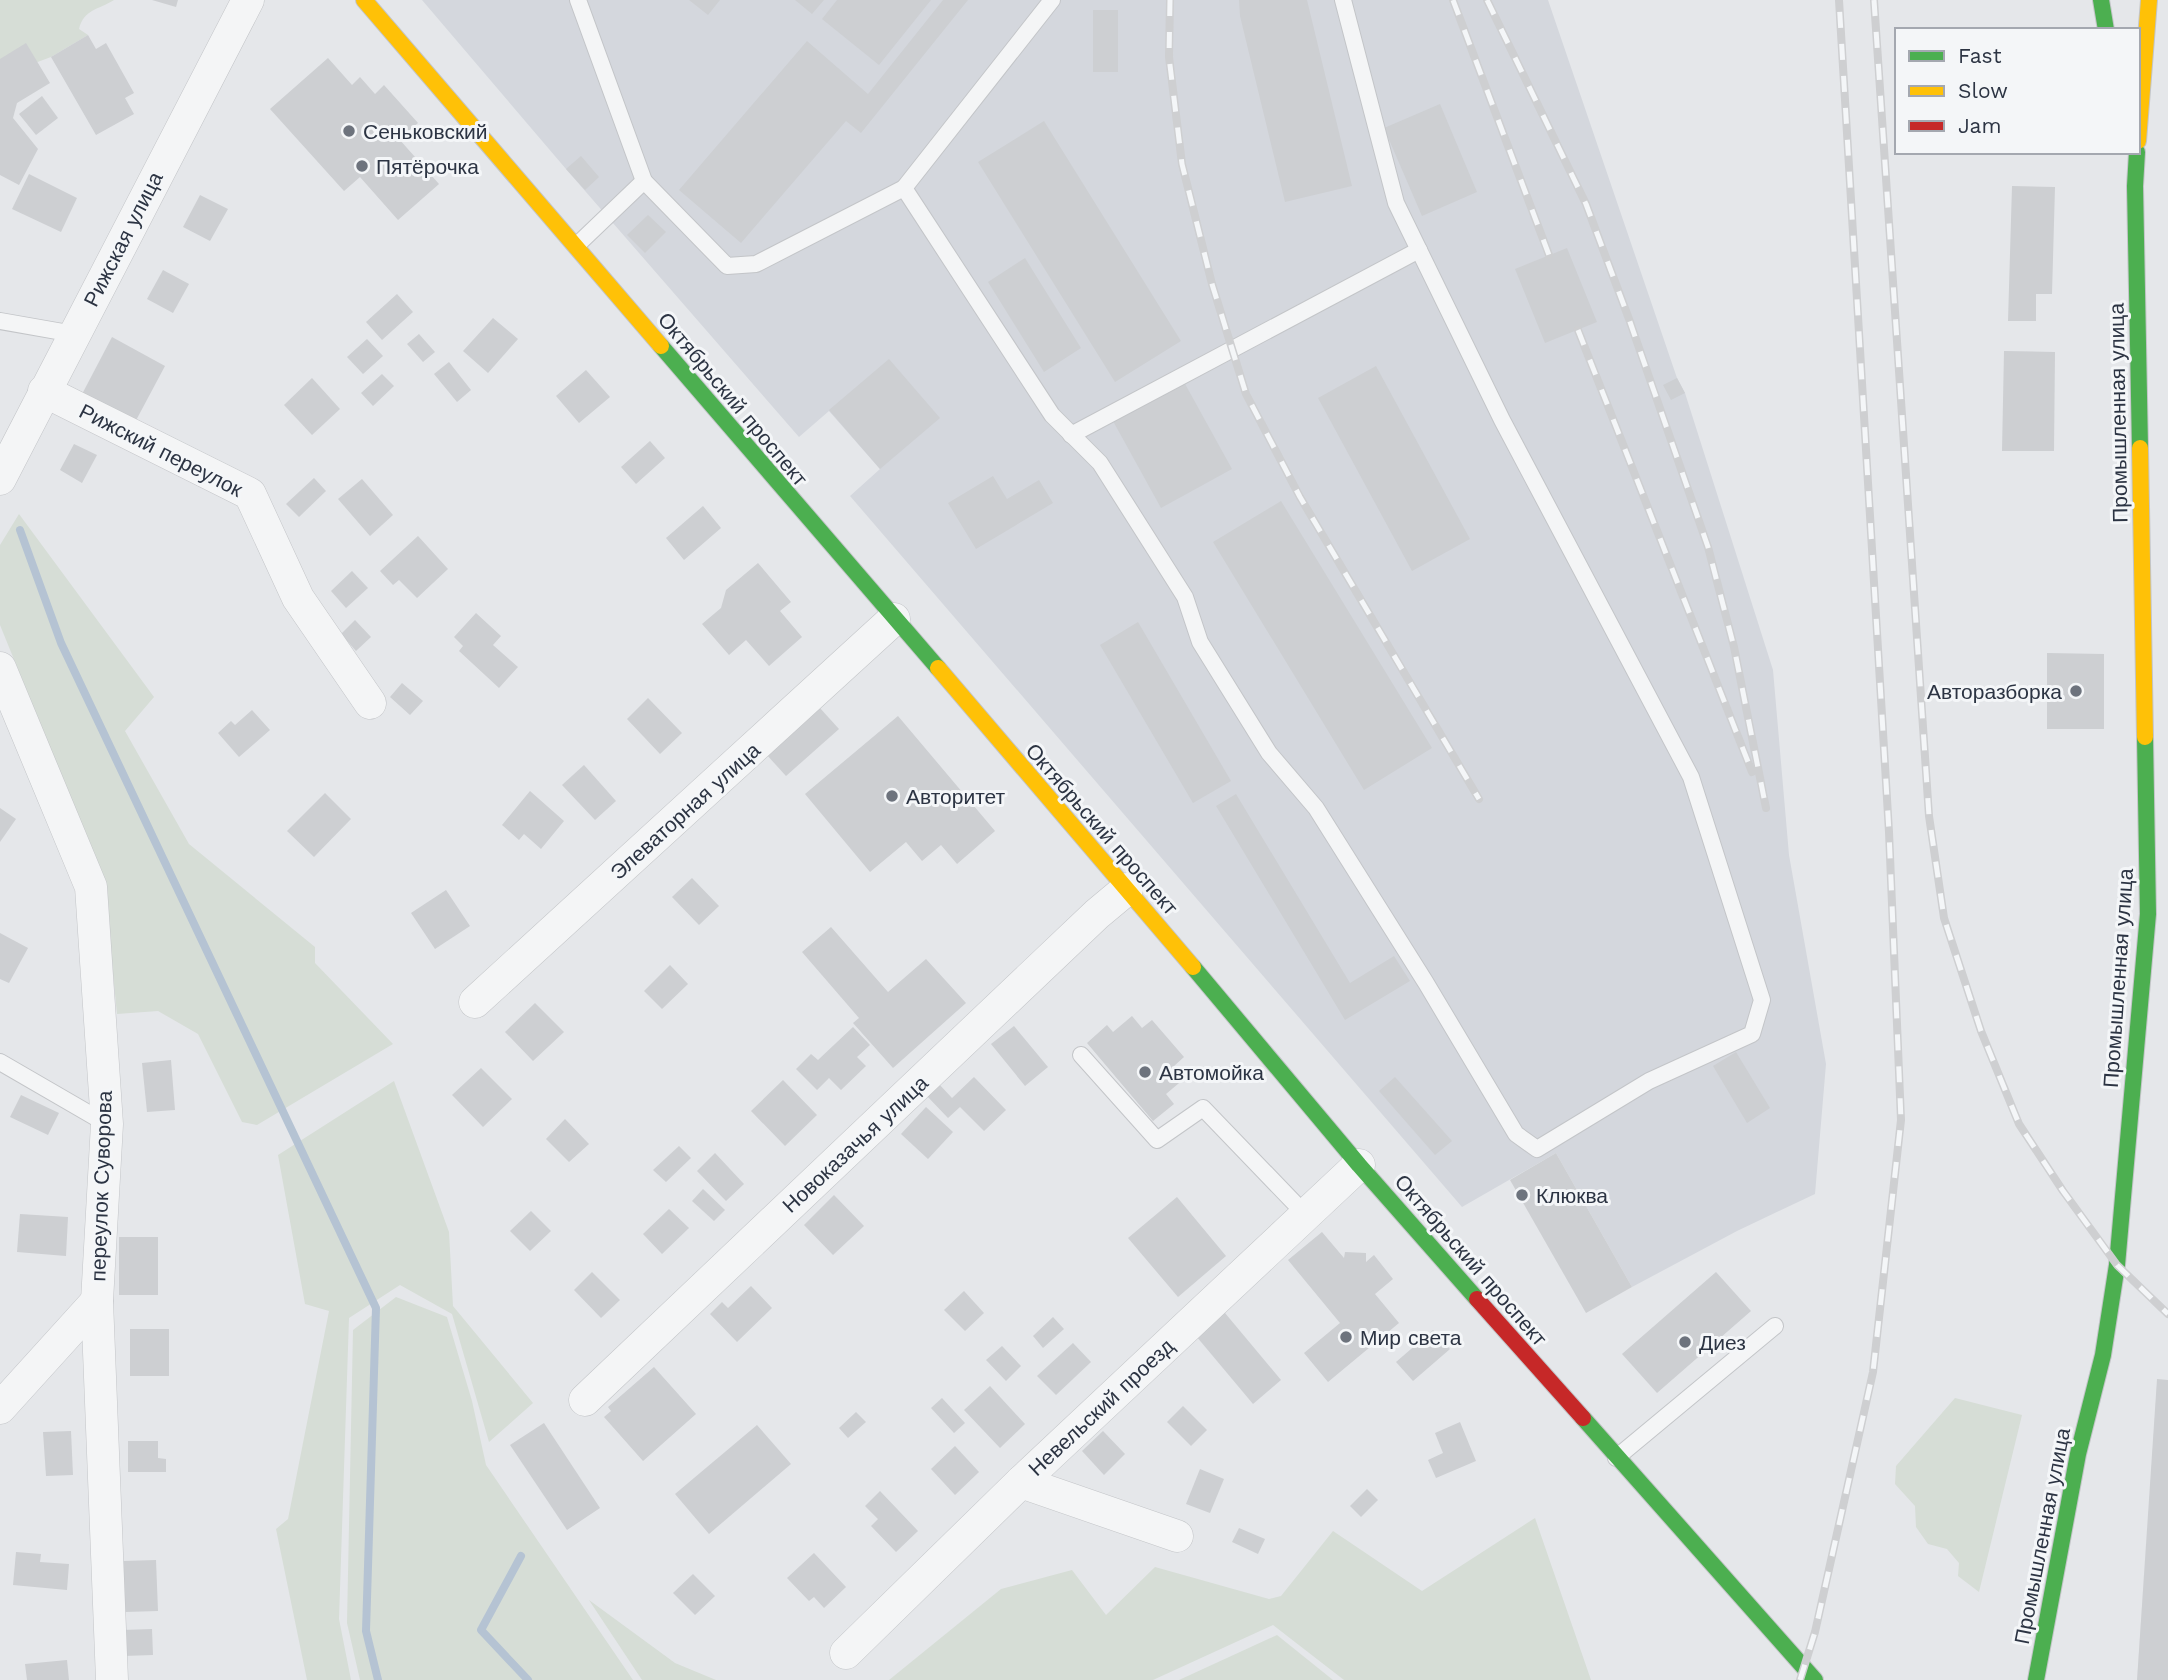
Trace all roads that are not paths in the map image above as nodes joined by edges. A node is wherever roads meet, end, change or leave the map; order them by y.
1 (247, 0) edge
2 (364, 0) edge
3 (578, 0) edge
4 (1052, 0) edge
5 (1343, 0) edge
6 (2101, 0) edge
7 (2149, 0) edge
8 (2106, 28) edge
9 (2140, 115) edge
10 (2128, 154) edge
11 (2137, 154) edge
12 (644, 181) junction
13 (2135, 186) junction
14 (904, 188) junction
15 (576, 247) junction
16 (1419, 250) junction
17 (0, 321) edge
18 (74, 334) junction
19 (44, 391) junction
20 (1071, 435) junction
21 (0, 479) edge
22 (894, 619) junction
23 (0, 668) edge
24 (370, 703) dead end
25 (1126, 889) junction
26 (475, 1002) dead end
27 (1081, 1055) dead end
28 (0, 1062) edge
29 (107, 1124) junction
30 (1359, 1165) junction
31 (1306, 1215) junction
32 (97, 1301) junction
33 (1775, 1326) dead end
34 (585, 1399) dead end
35 (0, 1408) edge
36 (1616, 1458) junction
37 (1021, 1482) junction
38 (1177, 1536) dead end
39 (846, 1653) dead end
40 (112, 1680) edge
41 (1815, 1680) edge
42 (2036, 1680) edge

1 - 18 street, Рижская улица
2 - 15 main road, Октябрьский проспект
3 - 12 lane
4 - 14 lane
5 - 16 lane
6 - 8 main road
7 - 9 main road
10 - 13 main road
11 - 13 main road
12 - 14 lane
12 - 15 lane
13 - 42 main road, Промышленная улица
14 - 20 lane
15 - 22 main road, Октябрьский проспект
16 - 20 lane
16 - 20 lane
17 - 18 lane
18 - 19 street, Рижская улица
19 - 21 street, Рижская улица
19 - 24 street, Рижский переулок
22 - 25 main road, Октябрьский проспект
22 - 26 street, Элеваторная улица
23 - 29 street, переулок Суворова
25 - 30 main road, Октябрьский проспект
25 - 34 street, Новоказачья улица
27 - 31 lane
28 - 29 lane
29 - 32 street, переулок Суворова
30 - 31 street, Невельский проезд
30 - 36 main road, Октябрьский проспект
31 - 37 street, Невельский проезд
32 - 35 street
32 - 40 street, переулок Суворова
33 - 36 lane
36 - 41 main road, Октябрьский проспект
37 - 38 street
37 - 39 street, Невельский проезд

